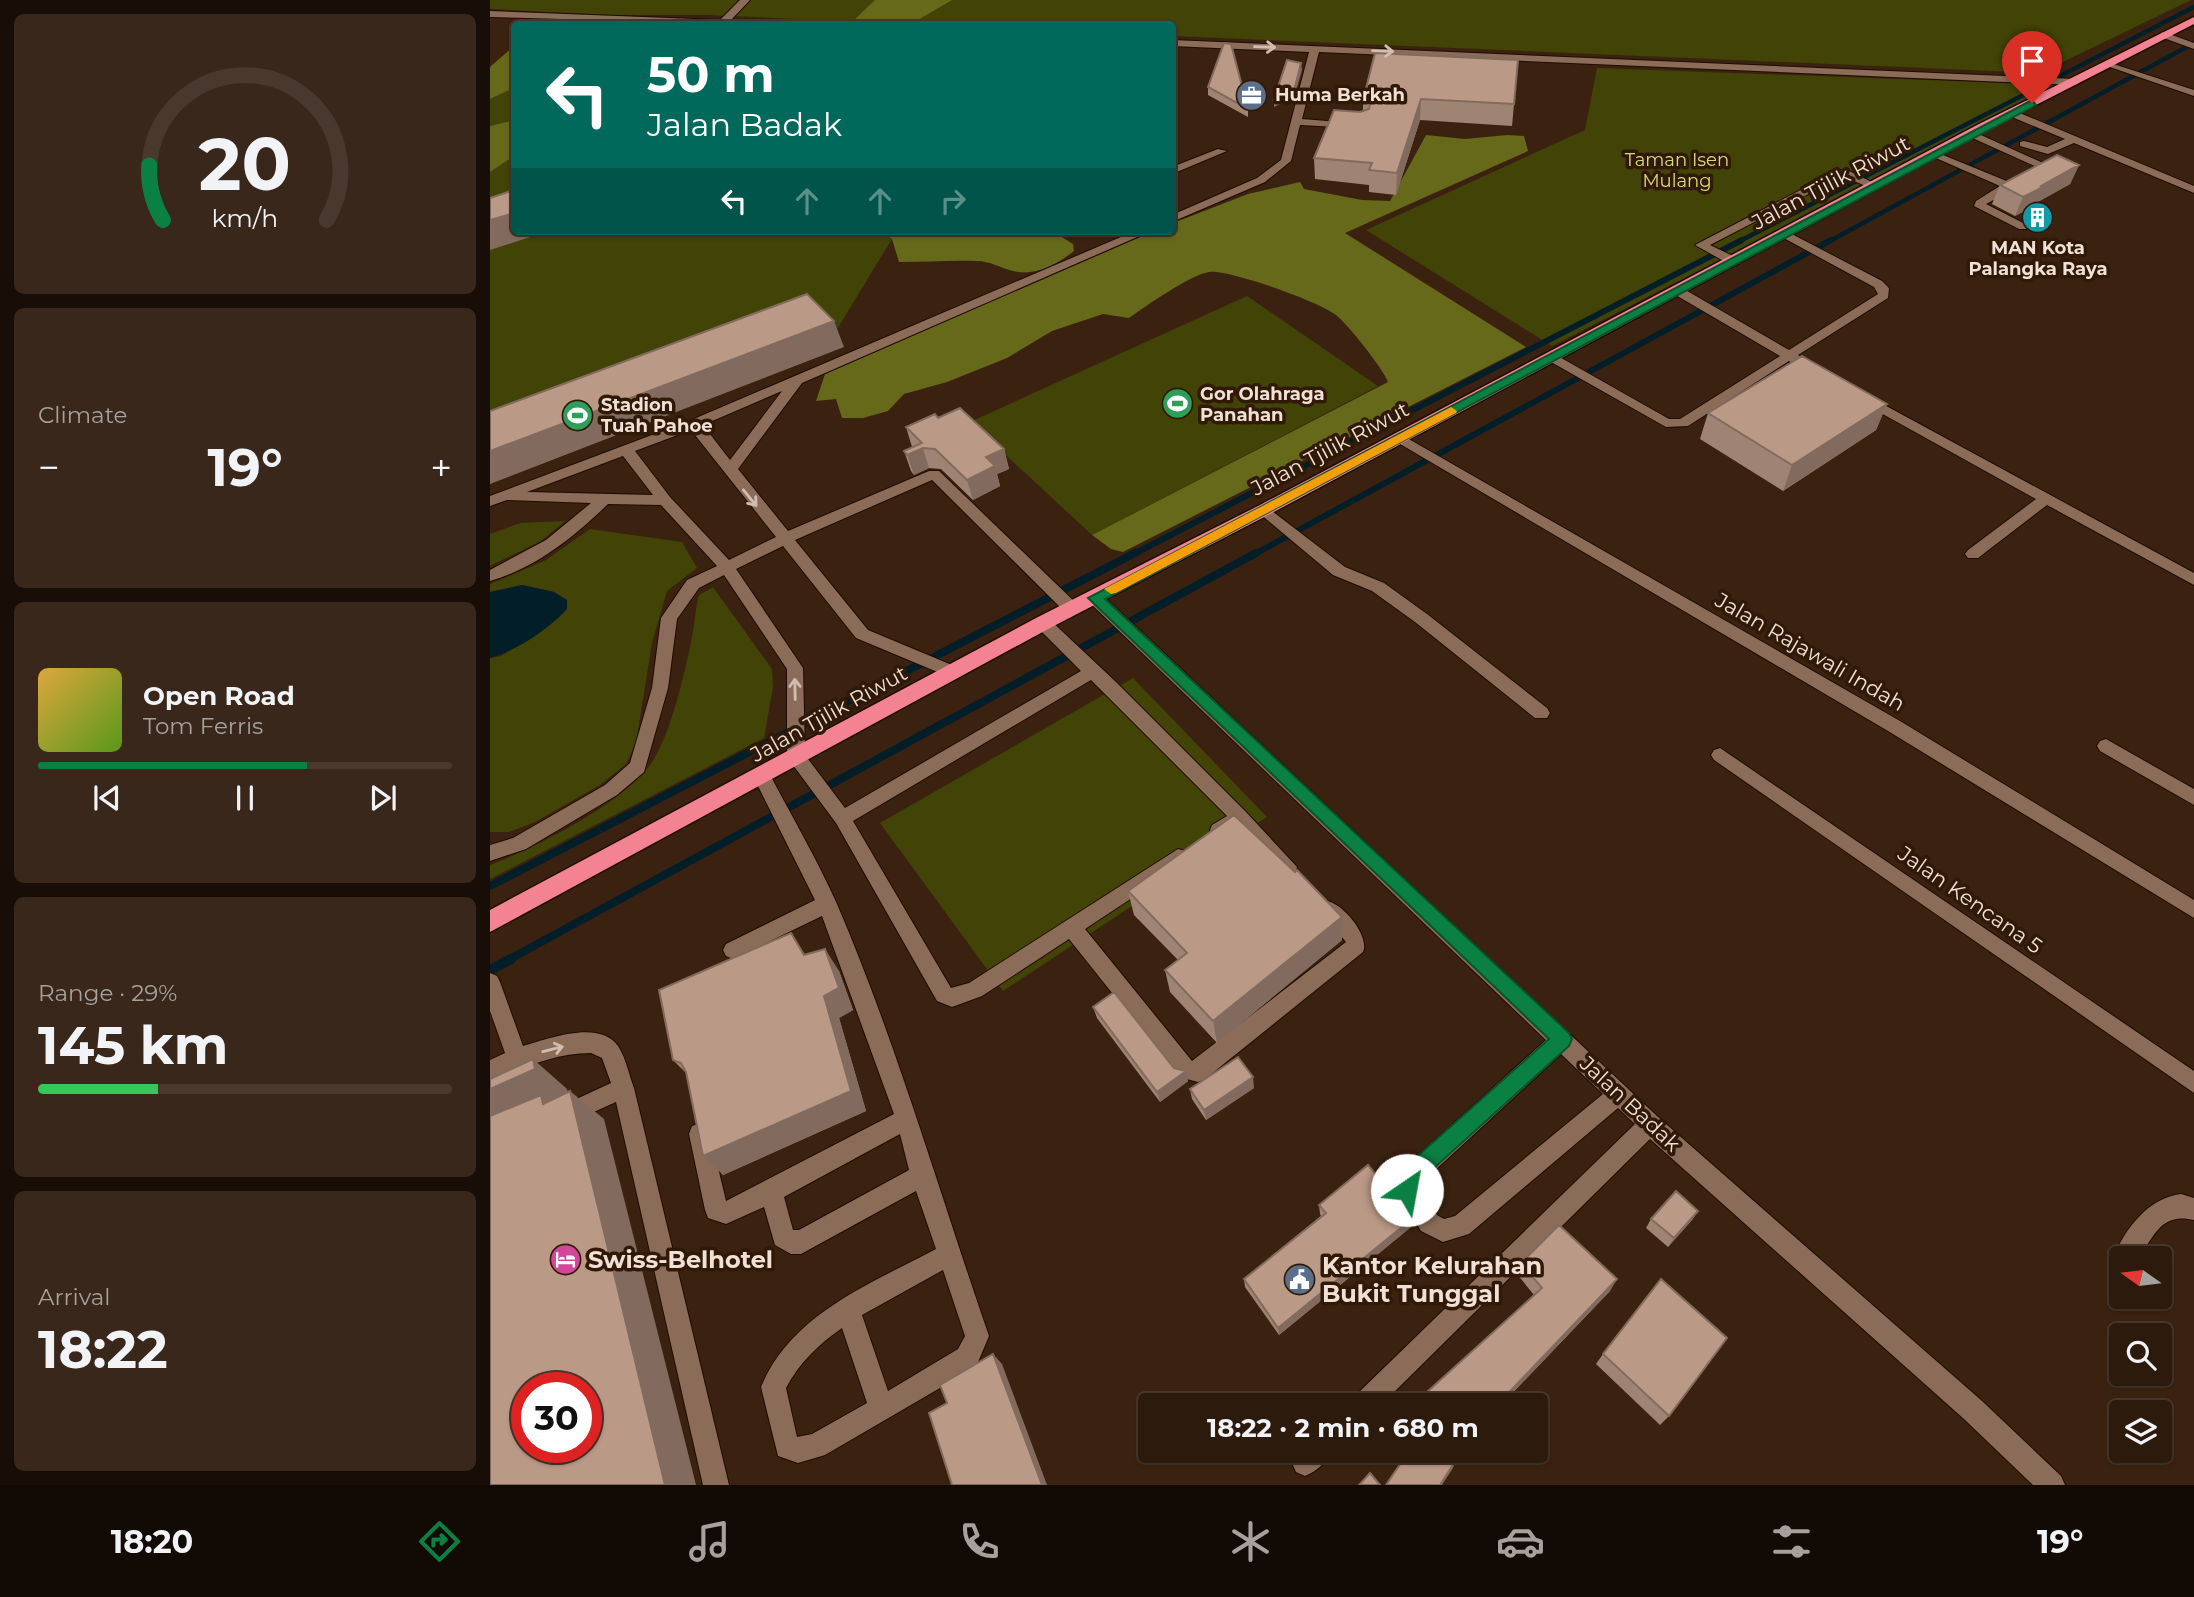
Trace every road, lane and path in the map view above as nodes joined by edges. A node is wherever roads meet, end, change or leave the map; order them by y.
1 (745, 0) edge
2 (490, 14) edge
3 (652, 21) edge
4 (725, 21) edge
5 (490, 22) edge
6 (511, 22) edge
7 (2183, 29) edge
8 (1176, 43) edge
9 (2194, 46) edge
10 (1176, 53) edge
11 (1314, 54) junction
12 (2110, 64) junction
13 (2075, 82) junction
14 (2054, 92) junction
15 (2194, 93) edge
16 (2011, 113) junction
17 (1296, 122) junction
18 (1362, 127) edge
19 (1978, 131) junction
20 (2073, 140) junction
21 (1222, 151) dead end
22 (1934, 155) junction
23 (1176, 169) edge
24 (1874, 186) junction
25 (2009, 186) junction
26 (2194, 190) edge
27 (1176, 217) edge
28 (2024, 227) dead end
29 (1784, 234) junction
30 (1136, 235) edge
31 (1733, 261) junction
32 (1678, 291) junction
33 (1790, 357) junction
34 (1552, 358) junction
35 (1826, 377) edge
36 (797, 381) junction
37 (1851, 391) edge
38 (694, 424) junction
39 (1400, 438) junction
40 (626, 450) junction
41 (729, 471) junction
42 (2047, 498) junction
43 (496, 499) edge
44 (604, 499) junction
45 (665, 500) junction
46 (1264, 510) junction
47 (784, 540) junction
48 (1973, 554) dead end
49 (726, 566) junction
50 (490, 576) edge
51 (2194, 580) edge
52 (1095, 598) junction
53 (1072, 609) junction
54 (1043, 623) junction
55 (953, 672) junction
56 (1092, 672) junction
57 (1541, 713) dead end
58 (2106, 746) dead end
59 (1720, 755) dead end
60 (796, 757) junction
61 (762, 776) junction
62 (2194, 798) edge
63 (1240, 817) junction
64 (842, 818) junction
65 (490, 853) edge
66 (827, 904) junction
67 (2194, 910) edge
68 (490, 922) edge
69 (1071, 926) junction
70 (733, 950) dead end
71 (490, 982) edge
72 (1562, 1039) junction
73 (517, 1058) junction
74 (490, 1071) edge
75 (2194, 1083) edge
76 (623, 1088) junction
77 (1619, 1094) junction
78 (697, 1118) edge
79 (907, 1119) junction
80 (551, 1121) edge
81 (1650, 1124) junction
82 (922, 1175) junction
83 (771, 1192) junction
84 (2194, 1209) edge
85 (2134, 1246) edge
86 (950, 1254) junction
87 (849, 1311) junction
88 (1376, 1393) edge
89 (881, 1409) junction
90 (716, 1485) edge
91 (2052, 1485) edge

1 - 4 street
2 - 3 street
5 - 6 street
7 - 9 street
7 - 12 highway, Jalan Tjilik Riwut
8 -> 11 street
10 - 11 street
11 -> 13 street
11 - 14 street
11 - 17 street
12 - 13 highway, Jalan Tjilik Riwut
12 - 15 street
13 - 14 highway, Jalan Tjilik Riwut
14 - 16 highway, Jalan Tjilik Riwut
16 - 19 highway, Jalan Tjilik Riwut
16 - 20 street
17 - 18 street
17 - 27 street
19 - 20 street
19 - 22 highway, Jalan Tjilik Riwut
19 - 25 street
20 - 26 street
21 - 23 street
22 - 24 highway, Jalan Tjilik Riwut
22 - 25 street
24 - 29 highway, Jalan Tjilik Riwut
24 - 31 street
25 - 28 street
29 - 31 highway, Jalan Tjilik Riwut
29 - 33 street
30 - 36 street
31 - 32 highway, Jalan Tjilik Riwut
32 - 33 street
32 - 34 highway, Jalan Tjilik Riwut
33 - 34 street
33 - 35 street
34 - 39 highway, Jalan Tjilik Riwut
36 - 38 street
36 - 41 street
37 - 42 street
38 - 40 street
38 - 41 street
39 - 46 highway, Jalan Tjilik Riwut
39 - 67 street, Jalan Rajawali Indah
40 - 43 street
40 - 45 street
41 -> 47 street
42 - 48 street
42 - 51 street
43 - 44 street
44 - 45 street
44 - 50 street
45 - 49 street
46 - 52 highway, Jalan Tjilik Riwut
46 - 57 street
47 - 49 street
47 - 53 street
47 - 55 street
60 -> 49 street
49 - 65 street
52 - 53 highway, Jalan Tjilik Riwut
52 - 72 street, Jalan Badak
53 - 54 highway, Jalan Tjilik Riwut
54 - 55 highway, Jalan Tjilik Riwut
54 - 56 street
55 - 60 highway, Jalan Tjilik Riwut
56 - 63 street
56 - 64 street
58 - 62 street
59 - 75 street, Jalan Kencana 5
60 - 61 highway, Jalan Tjilik Riwut
60 - 64 street
61 - 66 street
61 - 68 highway, Jalan Tjilik Riwut
63 - 69 street
63 - 69 street
64 - 69 street
66 - 70 street
66 - 79 street
71 - 73 street
72 - 77 street, Jalan Badak
72 - 77 street
73 - 74 street
73 -> 76 street
76 - 80 street
76 - 90 street
77 - 81 street, Jalan Badak
78 - 83 street
79 - 82 street
79 - 83 street
81 - 88 street
81 - 91 street, Jalan Badak
82 - 83 street
82 - 86 street
84 - 85 street
86 - 87 street
86 - 89 street
87 - 89 street
87 - 89 street

